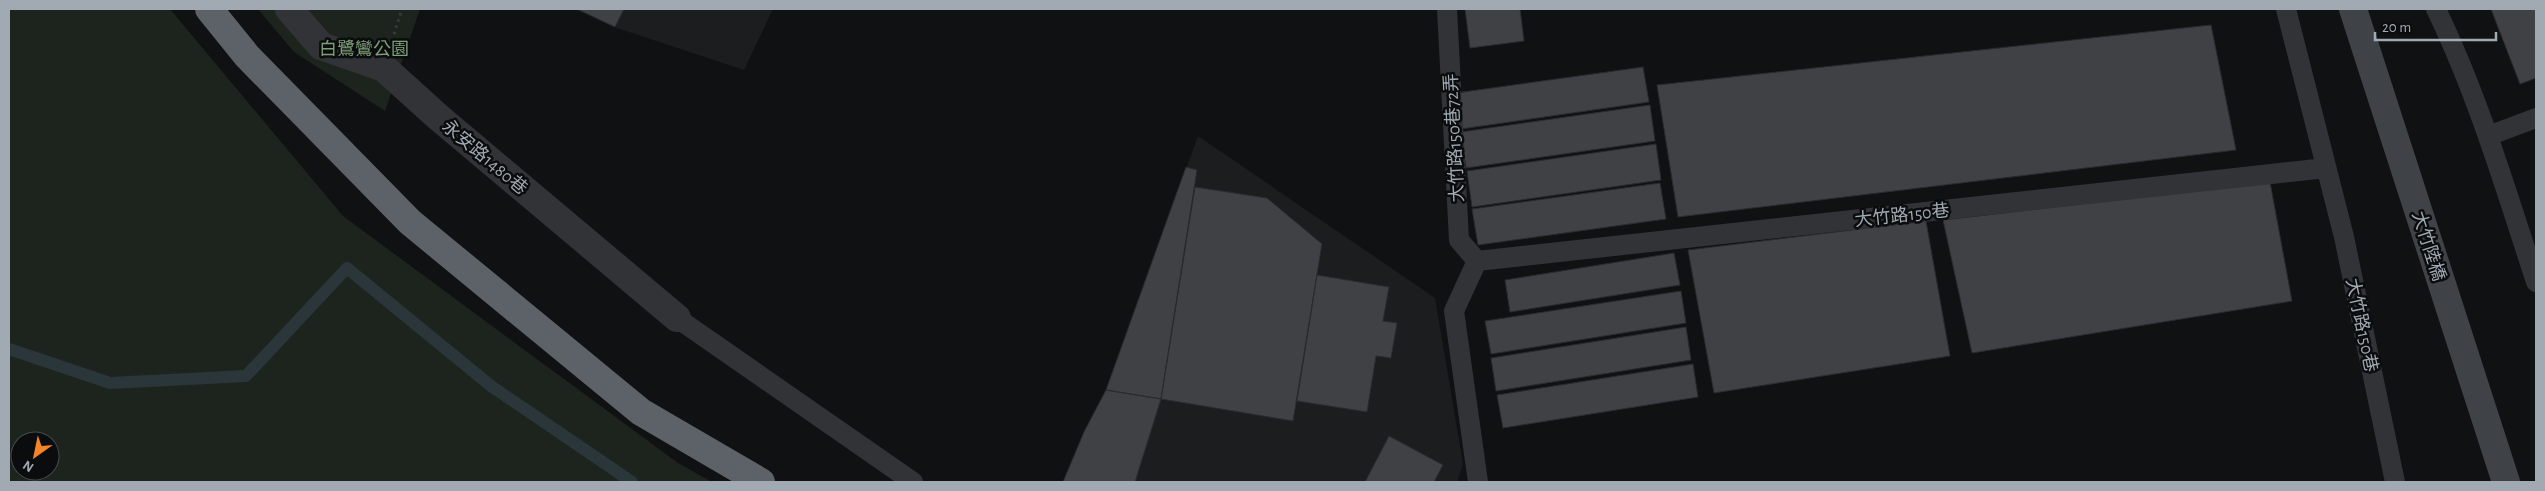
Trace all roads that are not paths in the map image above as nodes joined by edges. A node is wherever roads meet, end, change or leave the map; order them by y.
1 (209, 9) edge
2 (289, 9) edge
3 (1447, 9) edge
4 (2286, 9) edge
5 (2353, 9) edge
6 (2436, 9) edge
7 (2536, 118) edge
8 (2488, 136) junction
9 (2326, 168) junction
10 (1477, 261) junction
11 (2536, 282) edge
12 (677, 318) joint
13 (761, 482) edge
14 (913, 482) edge
15 (1478, 482) edge
16 (2395, 482) edge
17 (2506, 482) edge

1 - 13 highway
2 - 12 street, 永安路1480巷
3 - 10 lane, 大竹路150巷72弄
4 - 9 lane, 大竹路150巷
5 - 17 main road, 大竹陸橋
6 - 8 lane
7 - 8 lane
8 - 11 lane
9 - 10 lane, 大竹路150巷
9 - 16 lane, 大竹路150巷
10 - 15 lane
12 - 14 lane

